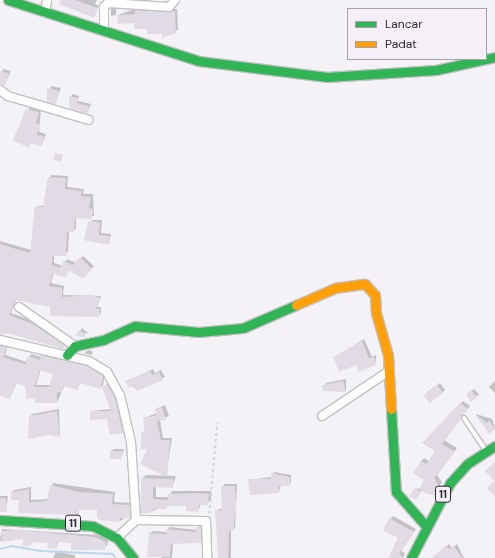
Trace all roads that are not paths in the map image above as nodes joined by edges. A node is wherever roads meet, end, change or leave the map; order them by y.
1 (47, 0) edge
2 (175, 0) edge
3 (13, 1) edge
4 (45, 13) junction
5 (104, 30) junction
6 (481, 60) edge
7 (0, 90) edge
8 (89, 120) dead end
9 (19, 307) dead end
10 (0, 340) edge
11 (75, 346) junction
12 (67, 355) junction
13 (388, 371) junction
14 (322, 416) dead end
15 (464, 418) dead end
16 (495, 446) edge
17 (487, 451) junction
18 (0, 520) edge
19 (136, 520) junction
20 (426, 526) junction
21 (117, 538) junction
22 (133, 558) edge
23 (207, 558) edge
24 (411, 558) edge

1 - 4 street
2 - 5 street
3 - 4 main road
4 - 5 main road
5 - 6 main road
7 - 8 street
9 - 11 street
10 - 12 street
11 - 12 main road
11 - 13 main road
12 - 19 street
13 - 14 street
13 - 20 main road
15 - 17 lane
16 - 17 main road, 11
17 - 20 main road, 11
18 - 21 main road, 11
19 - 21 street
19 - 23 street
20 - 24 main road, 11
21 - 22 main road, 11

